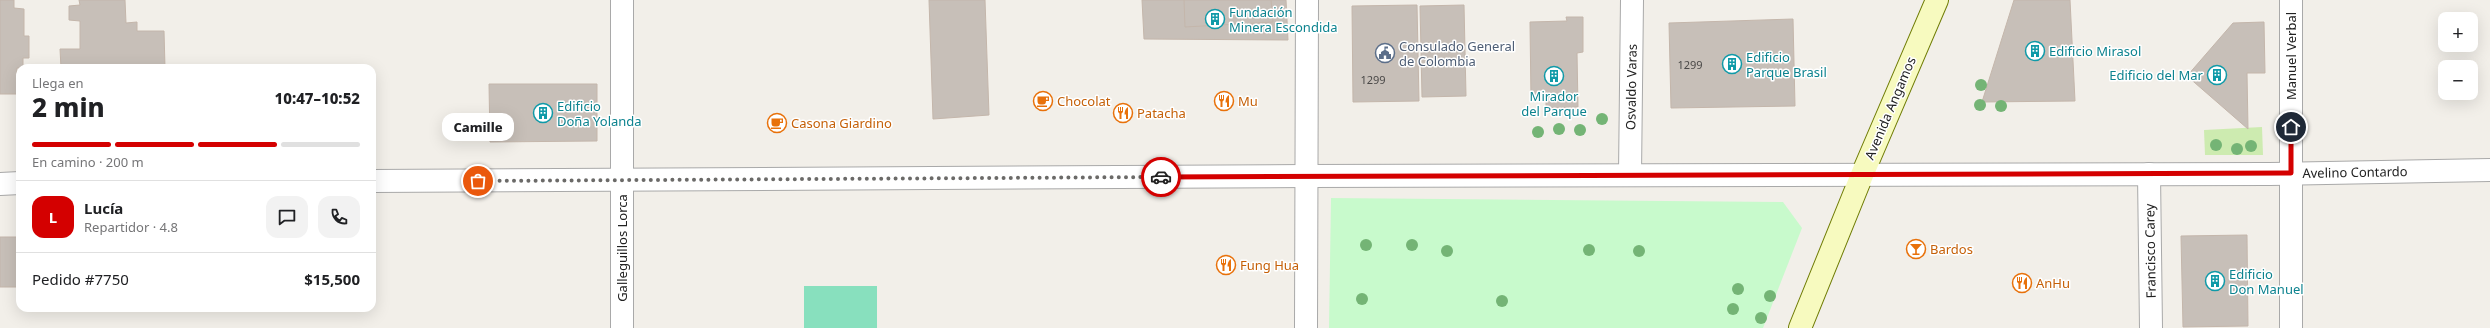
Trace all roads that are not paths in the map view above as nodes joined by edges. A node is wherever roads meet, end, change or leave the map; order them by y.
1 (622, 0) edge
2 (1307, 0) edge
3 (1632, 0) edge
4 (1937, 0) edge
5 (2291, 0) edge
6 (2490, 170) edge
7 (2291, 173) junction
8 (1630, 174) junction
9 (2149, 174) junction
10 (1862, 175) junction
11 (1306, 176) junction
12 (621, 180) junction
13 (376, 181) edge
14 (0, 184) edge
15 (16, 184) edge
16 (622, 328) edge
17 (1306, 328) edge
18 (1800, 328) edge
19 (2151, 328) edge
20 (2291, 328) edge

1 - 12 street, Galleguillos Lorca
2 - 11 street
3 - 8 street, Osvaldo Varas
4 - 10 main road, Avenida Angamos
5 - 7 street, Manuel Verbal
6 - 7 street, Avelino Contardo
7 - 9 street, Avelino Contardo
7 - 20 street, Manuel Verbal
8 - 10 street, Avelino Contardo
8 - 11 street, Avelino Contardo
9 - 10 street, Avelino Contardo
9 - 19 street, Francisco Carey
10 - 18 main road, Avenida Angamos
11 - 12 street, Avelino Contardo
11 - 17 street
12 - 13 street, Avelino Contardo
12 - 16 street, Galleguillos Lorca
14 - 15 street

